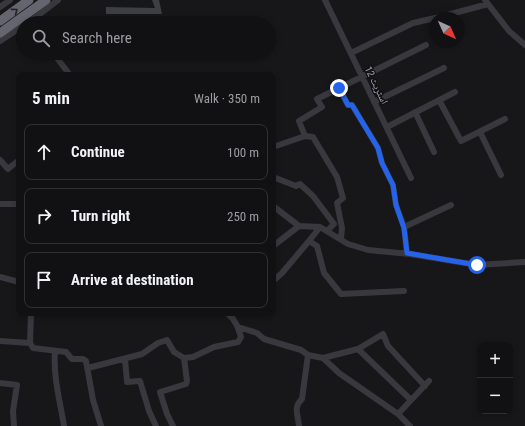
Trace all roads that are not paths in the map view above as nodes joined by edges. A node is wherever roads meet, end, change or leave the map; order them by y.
1 (10, 0) edge
2 (29, 0) edge
3 (46, 0) edge
4 (58, 0) edge
5 (325, 0) edge
6 (487, 2) edge
7 (0, 7) edge
8 (455, 12) edge
9 (24, 16) edge
10 (37, 16) edge
11 (429, 20) edge
12 (0, 21) edge
13 (16, 22) edge
14 (16, 31) edge
15 (0, 33) edge
16 (0, 41) edge
17 (426, 45) dead end
18 (525, 46) edge
19 (351, 53) junction
20 (58, 60) edge
21 (444, 68) dead end
22 (68, 72) edge
23 (362, 76) junction
24 (339, 88) junction
25 (455, 92) dead end
26 (439, 100) junction
27 (374, 102) junction
28 (415, 112) junction
29 (505, 119) dead end
30 (387, 126) junction
31 (480, 132) junction
32 (305, 136) junction
33 (276, 146) edge
34 (434, 152) dead end
35 (0, 160) edge
36 (16, 162) edge
37 (500, 175) dead end
38 (276, 178) edge
39 (412, 178) dead end
40 (0, 204) edge
41 (16, 204) edge
42 (451, 205) dead end
43 (276, 208) edge
44 (300, 226) junction
45 (320, 227) junction
46 (404, 228) junction
47 (328, 230) junction
48 (341, 239) junction
49 (309, 241) junction
50 (276, 244) edge
51 (407, 253) junction
52 (525, 262) edge
53 (0, 277) edge
54 (276, 278) edge
55 (16, 281) edge
56 (404, 291) dead end
57 (31, 316) edge
58 (231, 316) edge
59 (238, 327) junction
60 (0, 342) edge
61 (30, 343) junction
62 (358, 349) junction
63 (55, 351) junction
64 (308, 355) junction
65 (184, 358) junction
66 (324, 358) junction
67 (125, 359) junction
68 (88, 368) junction
69 (0, 383) edge
70 (411, 400) junction
71 (398, 414) junction
72 (14, 426) edge
73 (64, 426) edge
74 (101, 426) edge
75 (156, 426) edge
76 (173, 426) edge
77 (299, 426) edge
78 (410, 426) edge

1 - 7 street
12 -> 2 highway
3 - 9 highway
4 - 10 street
5 - 19 street, اسٹریٹ 12
6 - 8 street
6 - 18 street
11 - 19 street
13 - 15 highway
14 - 16 street
17 - 23 street
19 - 23 street, اسٹریٹ 12
20 - 22 street
21 - 27 street
23 - 24 street
23 - 27 street, اسٹریٹ 12
24 - 32 street
24 - 46 street
25 - 26 street
26 - 28 street
26 - 31 street
27 - 30 street, اسٹریٹ 12
28 - 30 street
28 - 34 street
29 - 31 street
30 - 39 street, اسٹریٹ 12
31 - 37 street
32 - 33 street
32 - 48 street
35 - 36 street
38 - 47 street
40 - 41 street
42 - 46 street
43 - 44 street
44 - 45 street
44 - 50 street
45 - 47 street
45 - 49 street
46 - 51 street
47 - 48 street
48 - 51 street
49 - 54 street
49 - 56 street
51 - 52 street
53 - 55 street
57 - 61 street
58 - 59 street
59 - 64 street
59 - 65 street
60 - 61 street
61 - 63 street
62 - 66 street
62 - 70 street
62 - 70 street
63 - 68 street
63 - 73 street
64 - 66 street
64 - 77 street
65 - 67 street
65 - 76 street
66 - 71 street
67 - 68 street
67 - 75 street
68 - 74 street
69 - 72 street
70 - 71 street
71 - 78 street

